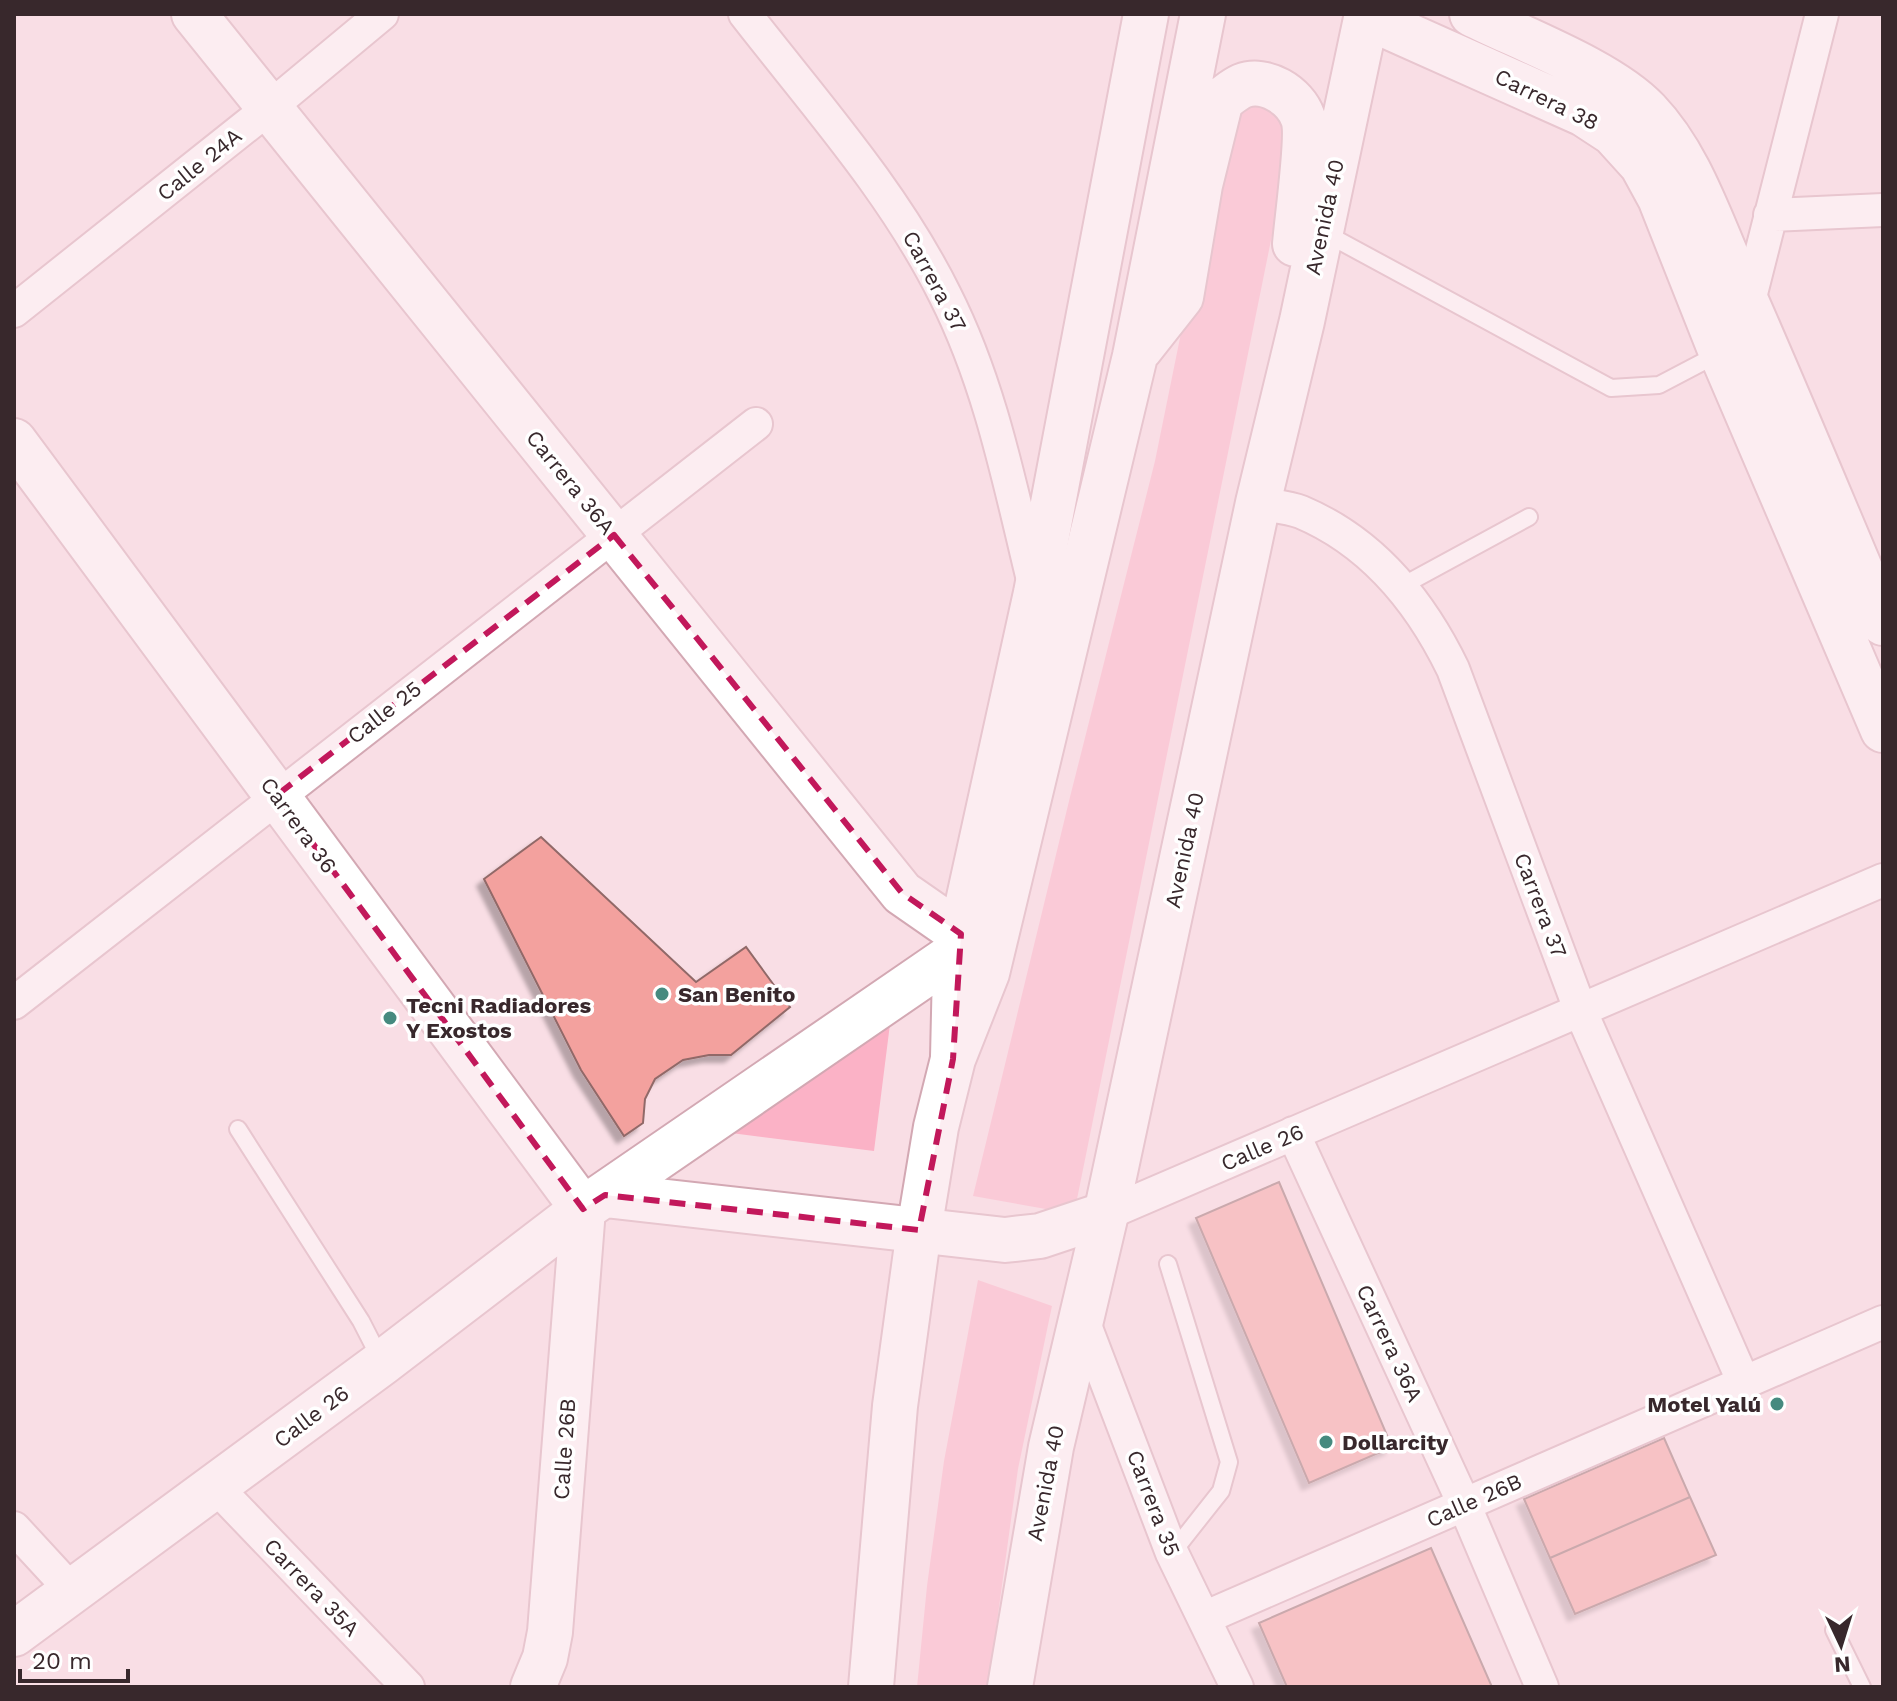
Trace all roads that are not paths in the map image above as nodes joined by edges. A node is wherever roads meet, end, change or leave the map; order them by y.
1 (194, 14) edge
2 (382, 14) edge
3 (745, 14) edge
4 (1146, 14) edge
5 (1203, 14) edge
6 (1472, 14) edge
7 (1822, 14) edge
8 (1365, 15) edge
9 (269, 108) junction
10 (1883, 210) edge
11 (1770, 215) junction
12 (1322, 231) junction
13 (1748, 306) junction
14 (14, 311) edge
15 (1302, 321) junction
16 (1135, 356) junction
17 (1726, 361) junction
18 (756, 424) dead end
19 (14, 441) edge
20 (1258, 503) junction
21 (1529, 517) dead end
22 (614, 535) junction
23 (1402, 586) junction
24 (1036, 593) junction
25 (1883, 623) edge
26 (1883, 730) edge
27 (277, 795) junction
28 (1883, 880) edge
29 (960, 943) junction
30 (14, 1003) edge
31 (1581, 1012) junction
32 (953, 1059) junction
33 (238, 1129) dead end
34 (1293, 1133) junction
35 (594, 1202) junction
36 (1106, 1214) junction
37 (919, 1230) junction
38 (1168, 1264) dead end
39 (1081, 1315) junction
40 (1883, 1322) edge
41 (382, 1363) junction
42 (1744, 1383) junction
43 (216, 1487) junction
44 (1464, 1504) junction
45 (14, 1528) edge
46 (1172, 1553) junction
47 (73, 1592) junction
48 (1204, 1618) junction
49 (1834, 1630) dead end
50 (14, 1634) edge
51 (408, 1687) edge
52 (533, 1687) edge
53 (871, 1687) edge
54 (1010, 1687) edge
55 (1237, 1687) edge
56 (1542, 1687) edge
57 (1862, 1687) edge

1 - 9 main road, Carrera 36A
2 - 9 street, Calle 24A
3 - 24 street, Carrera 37
4 - 24 main road
5 - 16 main road
6 - 13 main road, Carrera 38
7 - 11 street
8 - 12 main road, Avenida 40
8 - 17 main road, Carrera 38
9 - 14 street, Calle 24A
9 - 22 main road, Carrera 36A
10 - 11 street
11 - 13 street
12 - 15 main road, Avenida 40
12 - 17 lane
13 - 17 street
13 - 25 main road, Carrera 38
15 - 16 main road
15 - 20 main road, Avenida 40
16 - 32 main road
17 - 26 main road, Carrera 38
18 - 22 street, Calle 25
19 - 27 main road, Carrera 36
20 - 23 street, Carrera 37
20 - 36 main road, Avenida 40
21 - 23 lane
22 - 27 street, Calle 25
22 - 29 main road, Carrera 36A
23 - 31 street, Carrera 37
24 - 29 main road
27 - 30 street, Calle 25
27 - 35 main road, Carrera 36
28 - 31 street, Calle 26
29 - 32 main road
29 - 35 main road, Calle 26
31 - 34 street, Calle 26
31 - 42 street, Carrera 37
32 - 37 main road
33 - 41 lane
34 - 36 street, Calle 26
34 - 44 street, Carrera 36A
35 - 37 main road, Calle 26
35 - 41 main road, Calle 26
35 - 52 main road, Calle 26B
36 - 37 main road, Calle 26
36 - 39 main road, Avenida 40
37 - 53 main road
38 - 46 lane
39 - 46 street, Carrera 35
39 - 54 main road, Avenida 40
40 - 42 street, Calle 26B
41 - 43 main road, Calle 26
42 - 44 street, Calle 26B
43 - 47 main road, Calle 26
43 - 51 street, Carrera 35A
44 - 48 street, Calle 26B
44 - 56 street, Carrera 36A
45 - 47 street
46 - 48 street, Carrera 35
47 - 50 main road, Calle 26
48 - 55 street, Carrera 35
49 - 57 lane

